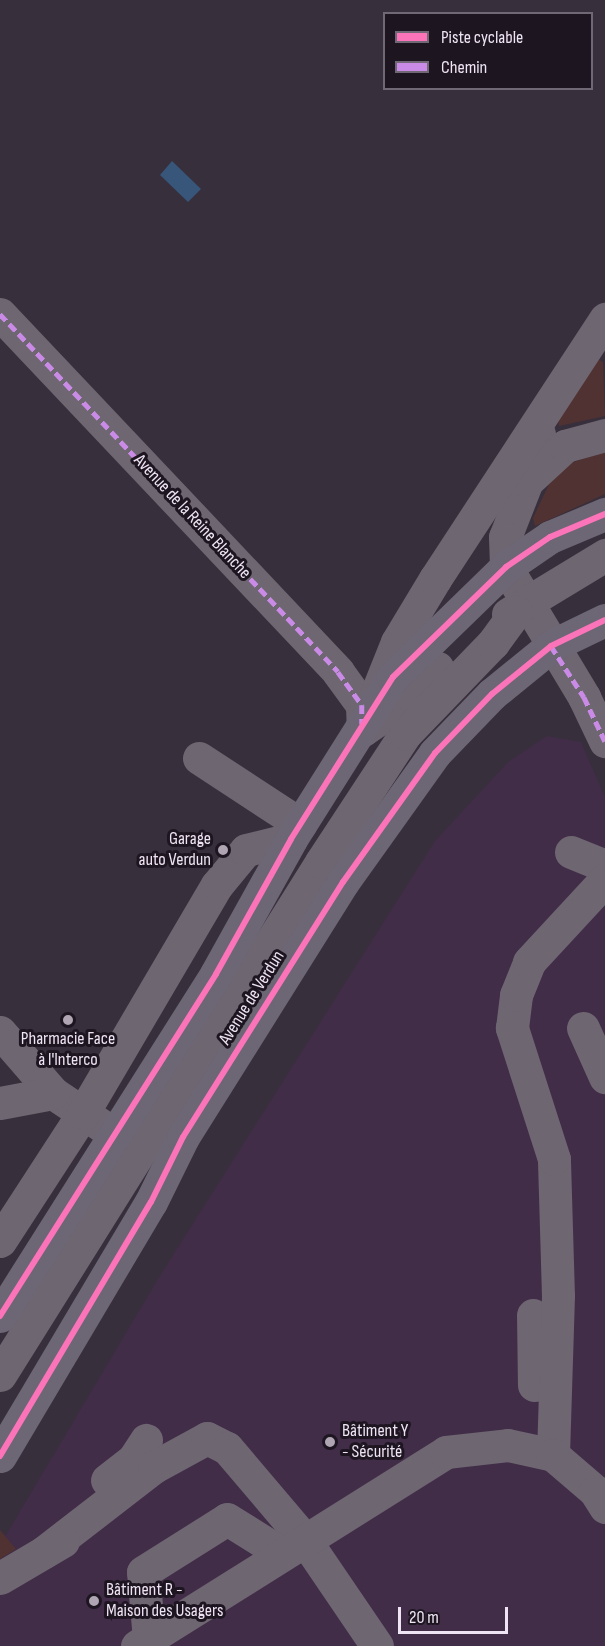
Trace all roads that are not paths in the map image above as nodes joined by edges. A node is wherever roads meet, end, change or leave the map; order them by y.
1 (0, 315) edge
2 (605, 319) edge
3 (545, 408) junction
4 (605, 435) edge
5 (527, 481) junction
6 (605, 514) edge
7 (605, 555) edge
8 (506, 567) junction
9 (520, 607) junction
10 (605, 620) edge
11 (551, 646) junction
12 (363, 730) junction
13 (605, 741) edge
14 (199, 758) dead end
15 (296, 832) junction
16 (571, 852) dead end
17 (604, 870) edge
18 (552, 903) dead end
19 (583, 1028) dead end
20 (0, 1032) edge
21 (605, 1077) edge
22 (53, 1093) junction
23 (0, 1103) edge
24 (83, 1113) junction
25 (114, 1132) junction
26 (0, 1241) edge
27 (533, 1315) dead end
28 (0, 1316) edge
29 (0, 1376) edge
30 (146, 1440) dead end
31 (539, 1452) junction
32 (0, 1456) edge
33 (594, 1474) edge
34 (605, 1507) edge
35 (294, 1547) junction
36 (44, 1552) junction
37 (0, 1578) edge
38 (143, 1642) edge
39 (377, 1646) edge

1 - 12 street, Avenue de la Reine Blanche
2 - 3 street
3 - 5 street
3 - 12 street
4 - 5 street
5 - 8 street
6 - 8 main road, Avenue de Verdun
7 - 9 street, Avenue de Verdun
8 - 9 street
8 - 12 main road, Avenue de Verdun
9 - 11 street
9 - 12 street, Avenue de Verdun
9 - 29 street, Avenue de Verdun
10 - 11 main road, Avenue de Verdun
11 - 13 street
11 - 32 main road, Avenue de Verdun
12 - 15 main road, Avenue de Verdun
14 - 15 street
15 - 24 street
15 - 25 main road, Avenue de Verdun
16 - 17 street
17 - 18 street
17 - 31 street
19 - 21 street
20 - 22 street
22 - 23 street
22 - 24 street
24 - 25 street
24 - 26 street
25 - 28 main road, Avenue de Verdun
27 - 31 street
30 - 36 street
31 - 33 street
31 - 35 street
33 - 34 street
35 - 36 street
35 - 38 street
35 - 38 street
35 - 39 street
36 - 37 street

